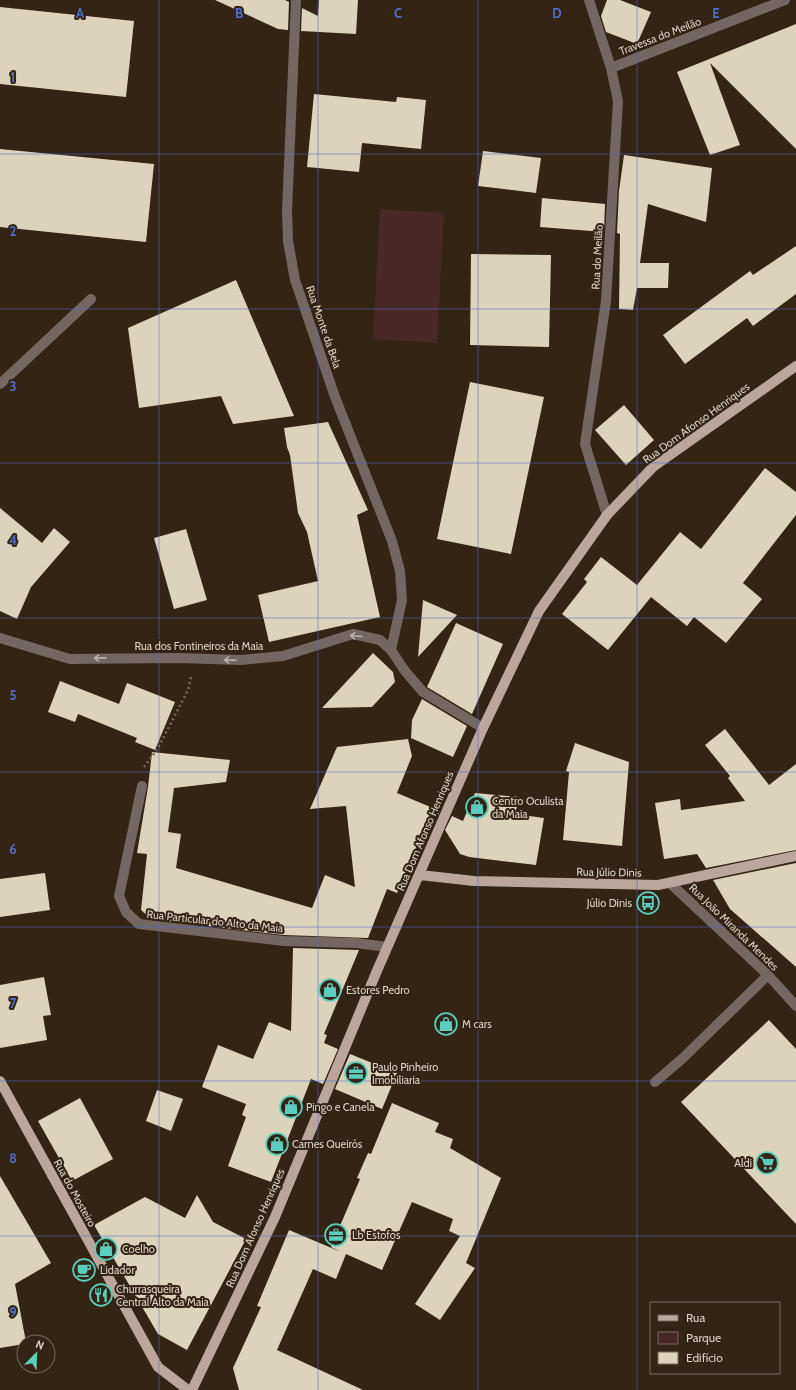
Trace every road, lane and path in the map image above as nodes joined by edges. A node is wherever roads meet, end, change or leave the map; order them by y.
1 (296, 0) edge
2 (589, 0) edge
3 (785, 0) edge
4 (611, 68) junction
5 (91, 299) dead end
6 (796, 366) edge
7 (0, 384) edge
8 (607, 515) junction
9 (0, 638) edge
10 (391, 650) junction
11 (196, 658) junction
12 (483, 728) junction
13 (142, 786) joint
14 (796, 856) edge
15 (420, 875) junction
16 (670, 882) junction
17 (387, 947) junction
18 (768, 975) junction
19 (796, 1006) edge
20 (0, 1081) edge
21 (655, 1082) dead end
22 (188, 1390) edge
23 (192, 1390) edge

1 - 10 street, Rua Monte da Bela
2 - 4 street, Rua do Meilão
3 - 4 street, Travessa do Meilão
4 - 8 street, Rua do Meilão
5 - 7 street
6 - 8 main road, Rua Dom Afonso Henriques
8 - 12 main road, Rua Dom Afonso Henriques
11 -> 9 street, Rua dos Fontineiros da Maia
10 -> 11 street, Rua dos Fontineiros da Maia
10 - 12 street, Rua dos Fontineiros da Maia
11 - 13 path
12 - 15 main road, Rua Dom Afonso Henriques
13 - 17 street, Rua Particular do Alto da Maia
14 - 16 main road, Rua Júlio Dinis
15 - 16 main road, Rua Júlio Dinis
15 - 17 main road, Rua Dom Afonso Henriques
16 - 18 street, Rua João Miranda Mendes
17 - 23 main road, Rua Dom Afonso Henriques
18 - 19 street, Rua João Miranda Mendes
18 - 21 street
20 - 22 main road, Rua do Mosteiro

